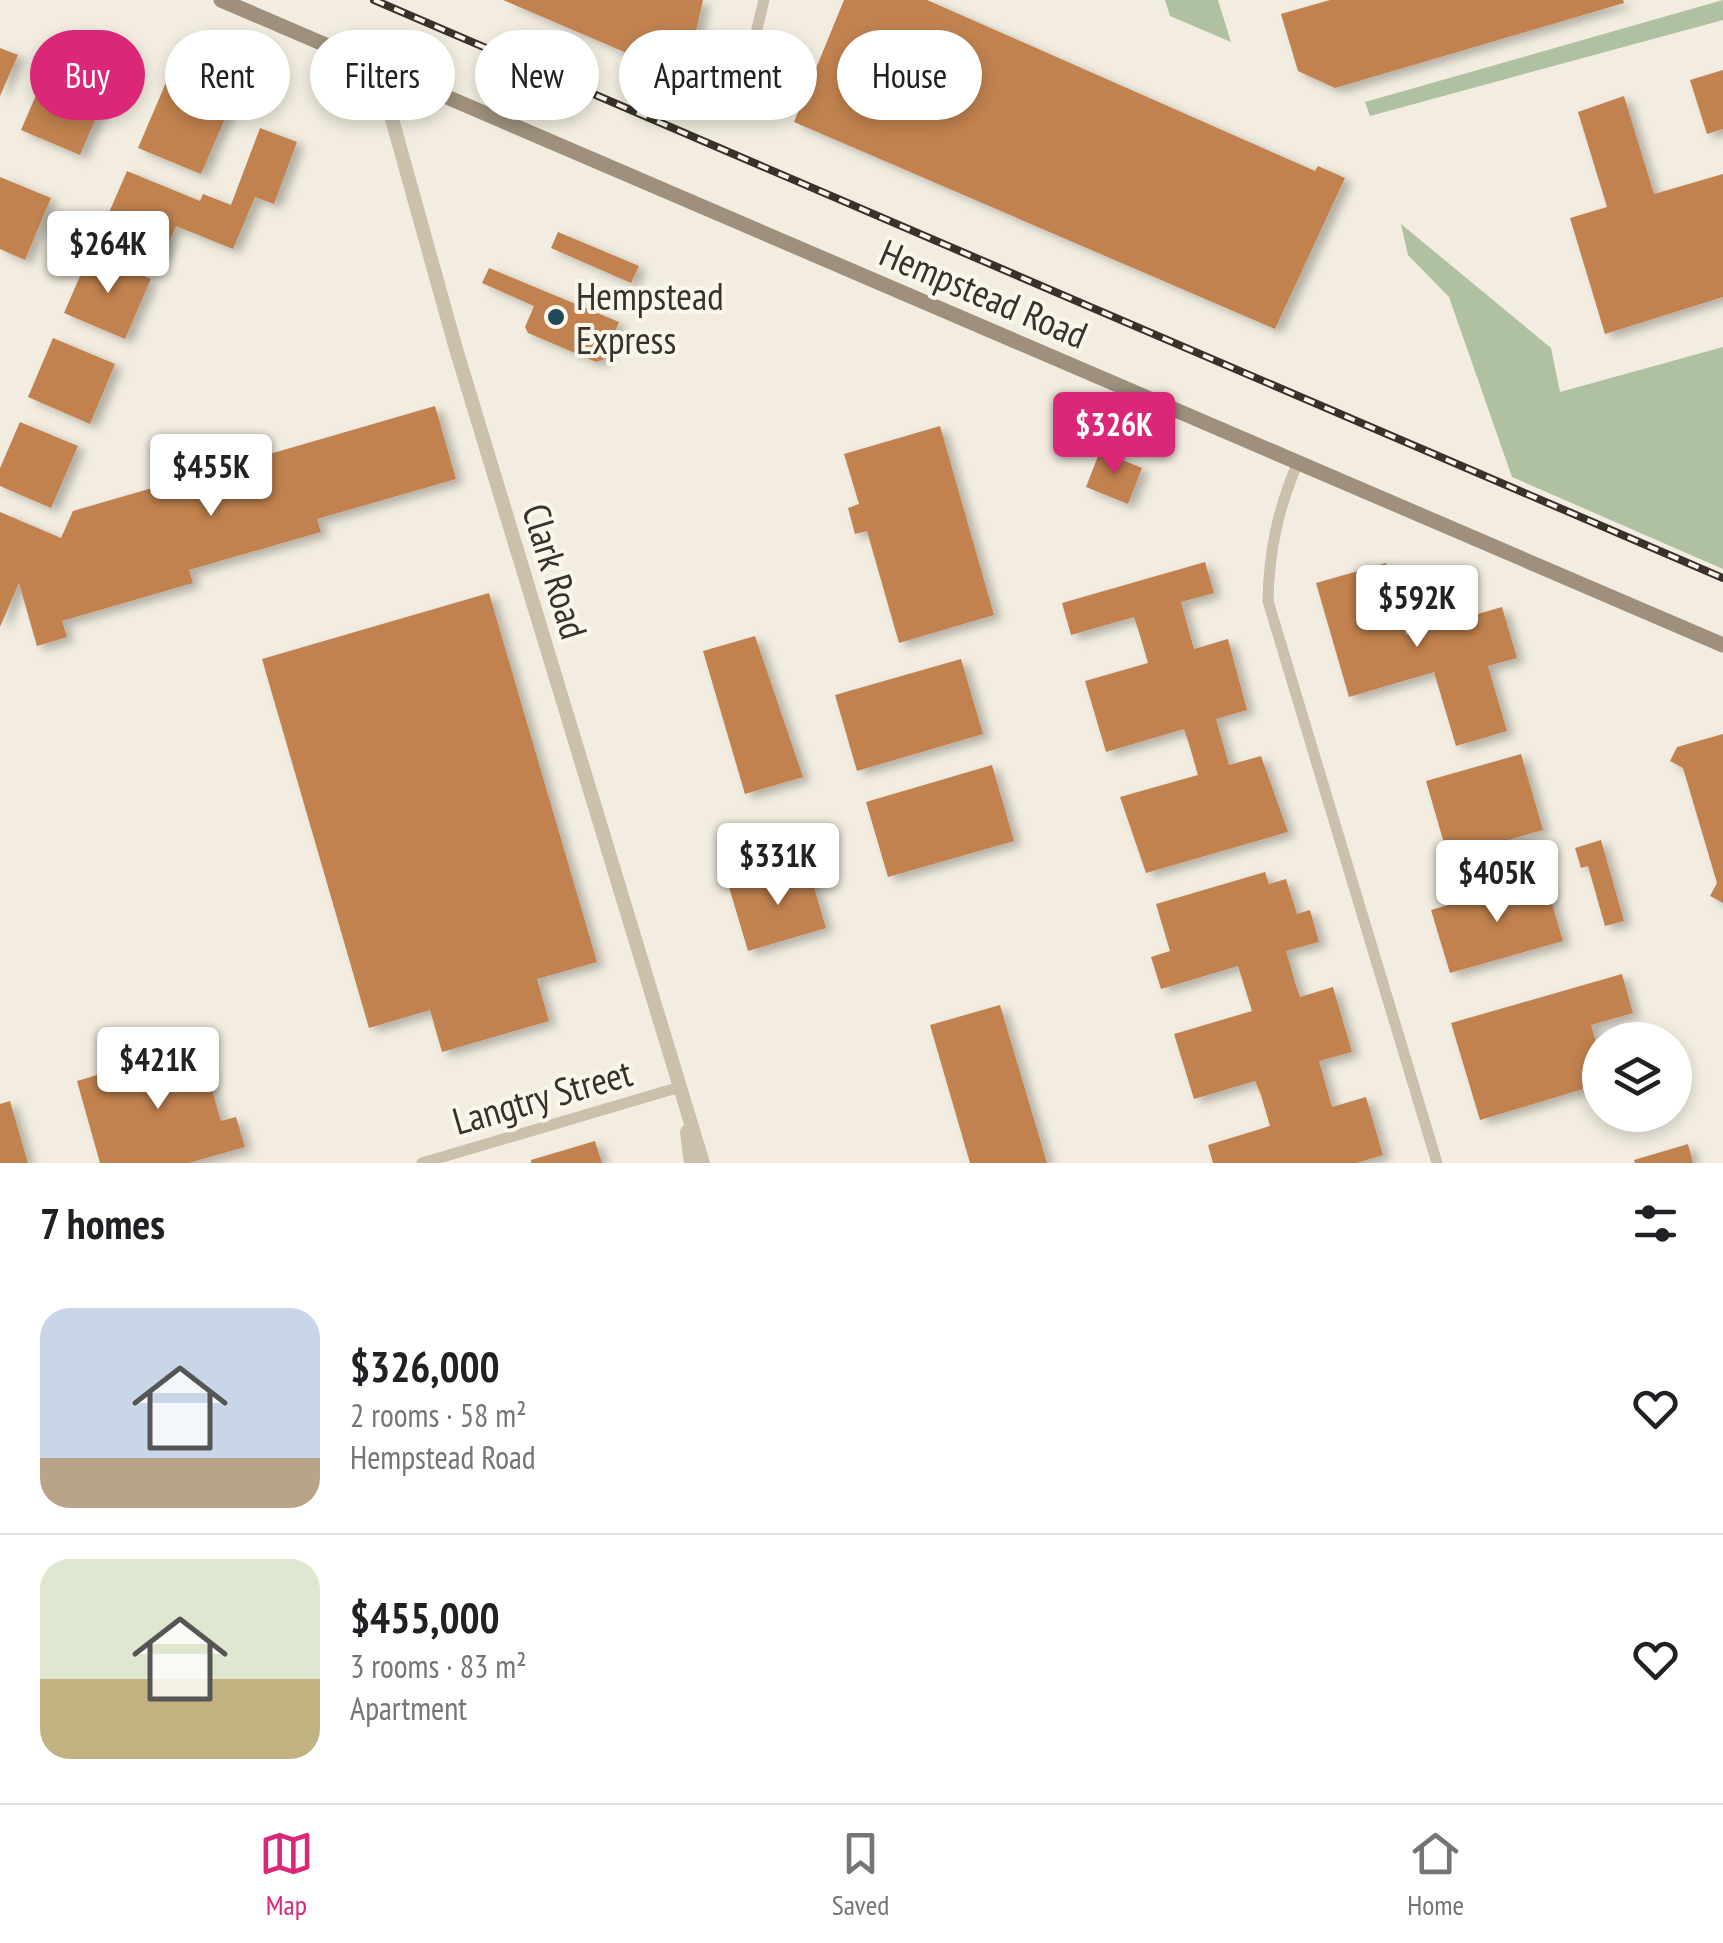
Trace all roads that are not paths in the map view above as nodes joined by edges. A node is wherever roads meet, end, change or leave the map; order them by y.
1 (221, 0) edge
2 (764, 0) edge
3 (757, 30) edge
4 (310, 37) edge
5 (455, 99) edge
6 (392, 120) edge
7 (1298, 462) junction
8 (1723, 645) edge
9 (680, 1087) junction
10 (422, 1163) edge
11 (691, 1163) edge
12 (703, 1163) edge
13 (1437, 1163) edge

1 - 4 main road, Hempstead Road
2 - 3 street
5 - 7 main road, Hempstead Road
6 - 9 street, Clark Road
7 - 8 main road, Hempstead Road
7 - 13 street
9 - 10 street, Langtry Street
9 - 11 street, Clark Road
9 - 12 street, Clark Road

